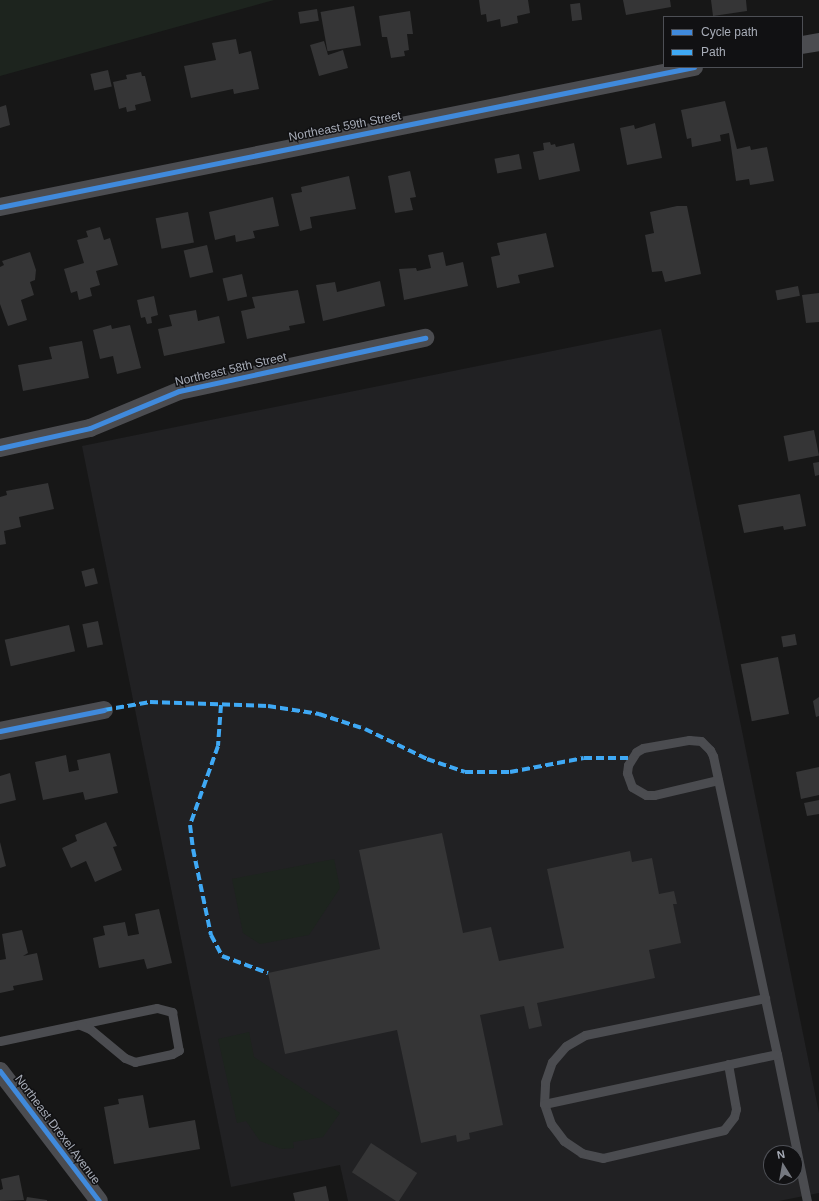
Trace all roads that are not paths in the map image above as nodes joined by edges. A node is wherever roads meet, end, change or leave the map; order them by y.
1 (819, 42) edge
2 (803, 45) edge
3 (689, 68) edge
4 (0, 207) edge
5 (425, 338) dead end
6 (0, 448) edge
7 (104, 710) dead end
8 (0, 731) edge
9 (718, 780) junction
10 (765, 998) junction
11 (80, 1025) junction
12 (0, 1041) edge
13 (777, 1054) junction
14 (728, 1064) junction
15 (0, 1071) edge
16 (544, 1104) junction
17 (99, 1201) edge
18 (807, 1201) edge

1 - 2 street
3 - 4 street, Northeast 59th Street
5 - 6 street, Northeast 58th Street
7 - 8 street
9 - 9 lane
9 - 10 lane
10 - 13 lane
10 - 16 lane
11 - 11 lane
11 - 12 lane
13 - 14 lane
13 - 18 lane
14 - 16 lane
14 - 16 lane
15 - 17 street, Northeast Drexel Avenue

